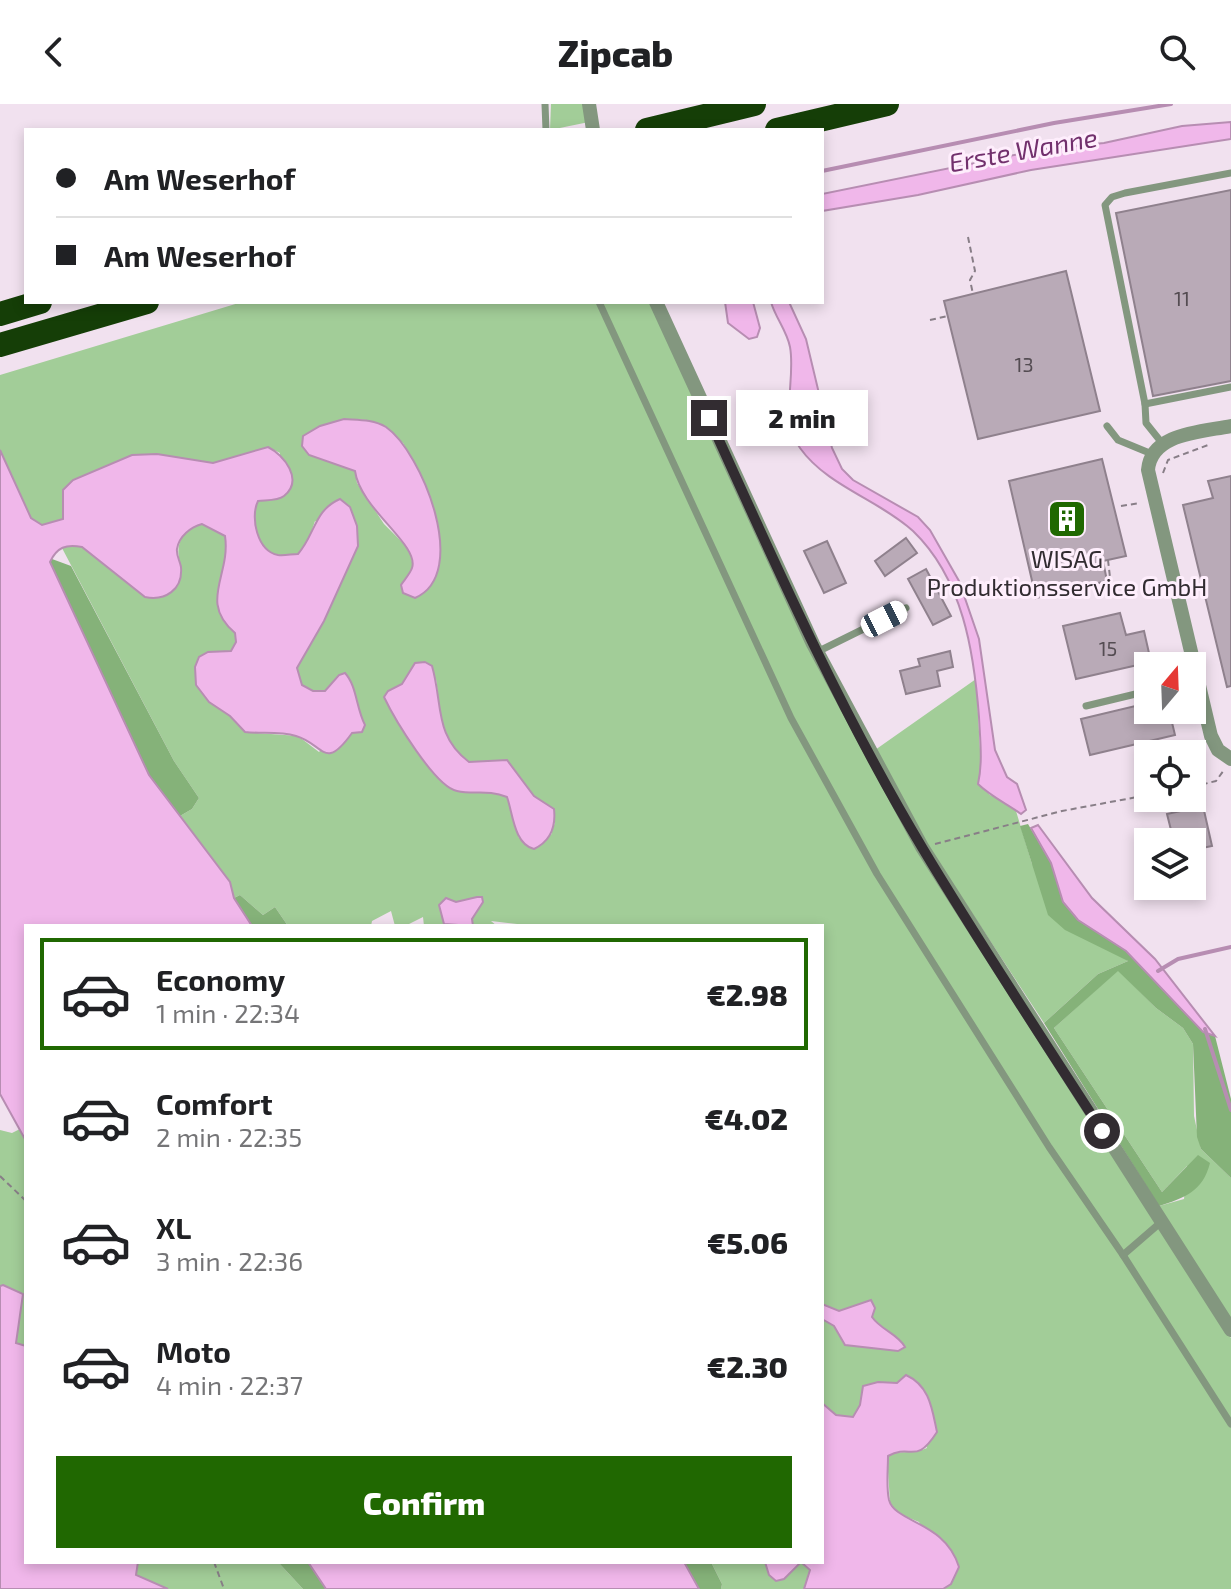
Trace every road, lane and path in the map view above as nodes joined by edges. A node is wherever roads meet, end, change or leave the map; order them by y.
1 (545, 104) edge
2 (589, 104) edge
3 (754, 104) edge
4 (887, 104) edge
5 (592, 127) edge
6 (546, 128) edge
7 (655, 128) edge
8 (785, 128) edge
9 (1231, 173) edge
10 (968, 237) dead end
11 (973, 294) dead end
12 (33, 304) edge
13 (140, 304) edge
14 (600, 304) edge
15 (657, 304) edge
16 (0, 314) edge
17 (948, 316) dead end
18 (930, 320) dead end
19 (0, 345) edge
20 (1231, 387) edge
21 (1145, 404) junction
22 (1107, 426) dead end
23 (1231, 426) edge
24 (1208, 445) dead end
25 (1157, 448) junction
26 (1163, 473) dead end
27 (1154, 500) junction
28 (1121, 506) dead end
29 (1108, 560) dead end
30 (1111, 586) dead end
31 (906, 608) dead end
32 (817, 652) junction
33 (1188, 652) edge
34 (1134, 694) edge
35 (1086, 706) dead end
36 (1206, 719) edge
37 (1227, 756) edge
38 (1206, 784) edge
39 (1134, 798) edge
40 (922, 847) junction
41 (0, 1176) edge
42 (24, 1199) edge
43 (1160, 1223) junction
44 (1123, 1255) junction
45 (1231, 1330) edge
46 (1231, 1424) edge
47 (215, 1564) edge
48 (224, 1589) edge

1 - 6 lane
2 - 5 street
3 - 7 highway
4 - 8 highway
9 - 21 lane
10 - 11 path
12 - 16 highway
13 - 19 highway
14 - 44 lane
15 - 32 street
17 - 18 path
20 - 21 lane
21 - 25 lane
22 - 25 lane
23 - 25 street
24 - 26 path
25 - 27 street
27 - 28 path
27 - 33 street
29 - 30 path
31 - 32 lane
32 - 40 street
34 - 35 lane
36 - 37 street
37 - 38 path
39 - 40 path
40 - 43 street
41 - 42 path
43 - 44 lane
43 - 45 street
44 - 46 lane
47 - 48 path

